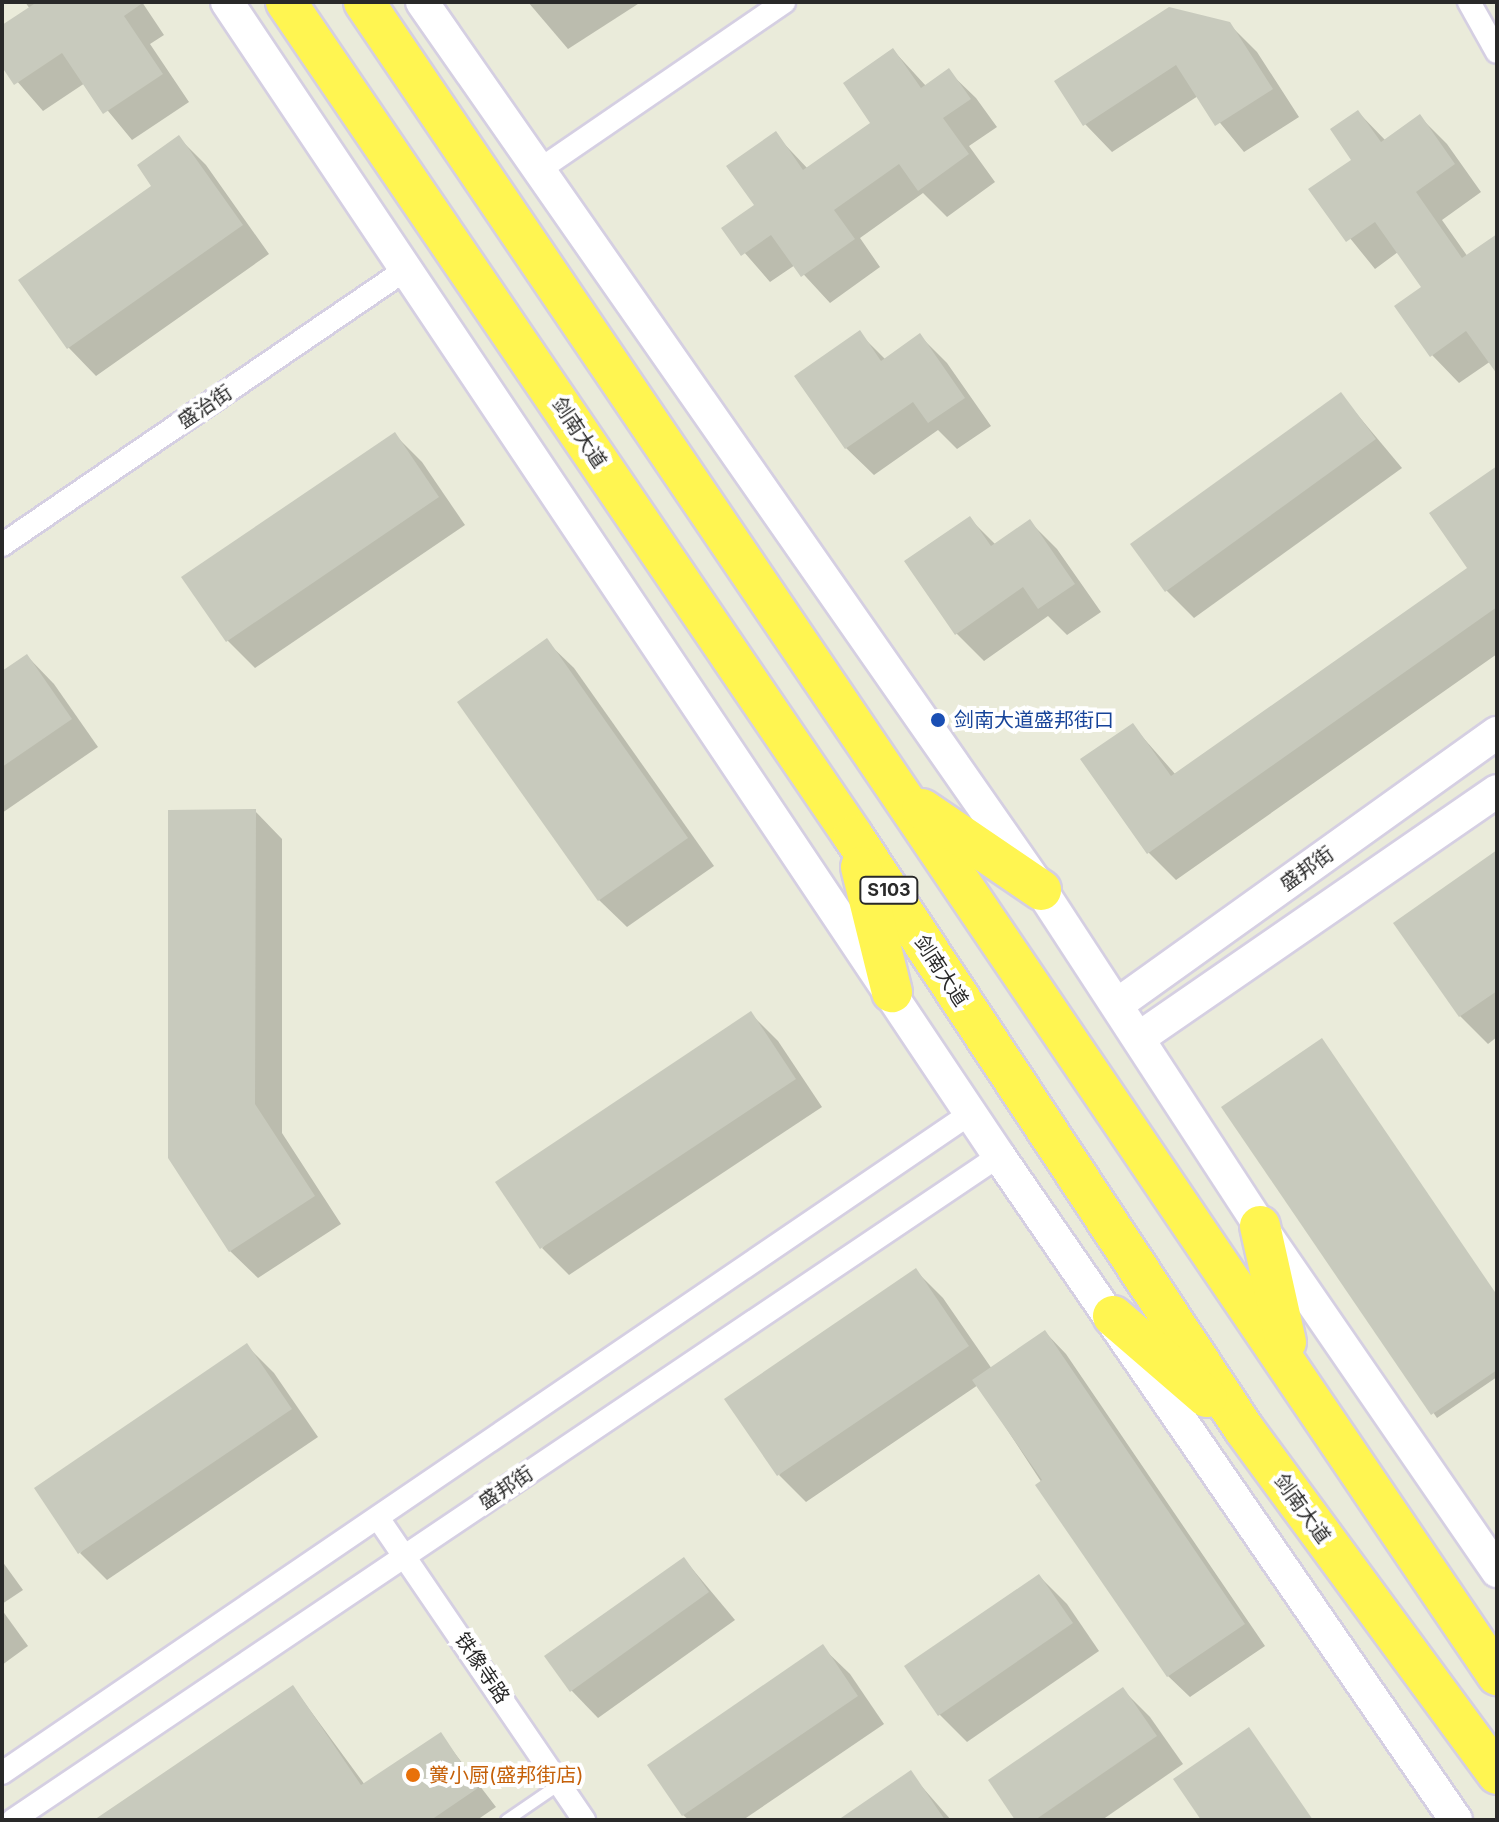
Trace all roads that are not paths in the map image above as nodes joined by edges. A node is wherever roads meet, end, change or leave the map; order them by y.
1 (227, 2) edge
2 (286, 2) edge
3 (364, 2) edge
4 (422, 2) edge
5 (784, 2) edge
6 (1469, 2) edge
7 (1497, 52) edge
8 (539, 170) junction
9 (408, 268) junction
10 (2, 545) edge
11 (1497, 733) edge
12 (1497, 791) edge
13 (905, 798) junction
14 (853, 836) junction
15 (1041, 890) junction
16 (892, 992) junction
17 (1118, 1004) junction
18 (1139, 1038) junction
19 (971, 1113) junction
20 (999, 1156) junction
21 (1260, 1226) junction
22 (1113, 1316) junction
23 (1291, 1366) junction
24 (1244, 1429) junction
25 (378, 1518) junction
26 (405, 1556) junction
27 (1497, 1571) edge
28 (1497, 1675) edge
29 (2, 1773) edge
30 (1497, 1774) edge
31 (560, 1783) junction
32 (13, 1820) edge
33 (506, 1820) edge
34 (584, 1820) edge
35 (1456, 1820) edge

1 - 9 main road
2 - 14 highway, 剑南大道 / S103
3 - 13 highway
4 - 8 main road
5 - 8 street
6 - 7 street
8 - 15 main road
9 - 10 street, 盛治街
9 - 16 main road
11 - 17 main road, 盛邦街
12 - 18 main road, 盛邦街
13 - 15 highway
13 - 23 highway
14 - 16 highway
14 - 24 highway, 剑南大道 / S103
15 - 17 main road
16 - 19 main road
17 - 18 main road
18 - 21 main road
19 - 20 main road
19 - 25 street
20 - 22 main road
20 - 26 street, 盛邦街
21 - 23 highway
21 - 27 main road
22 - 24 highway
22 - 35 main road
23 - 28 highway
24 - 30 highway, 剑南大道 / S103
25 - 26 street, 铁像寺路
25 - 29 street
26 - 31 street, 铁像寺路
26 - 32 street, 盛邦街
31 - 33 lane
31 - 34 street, 铁像寺路

